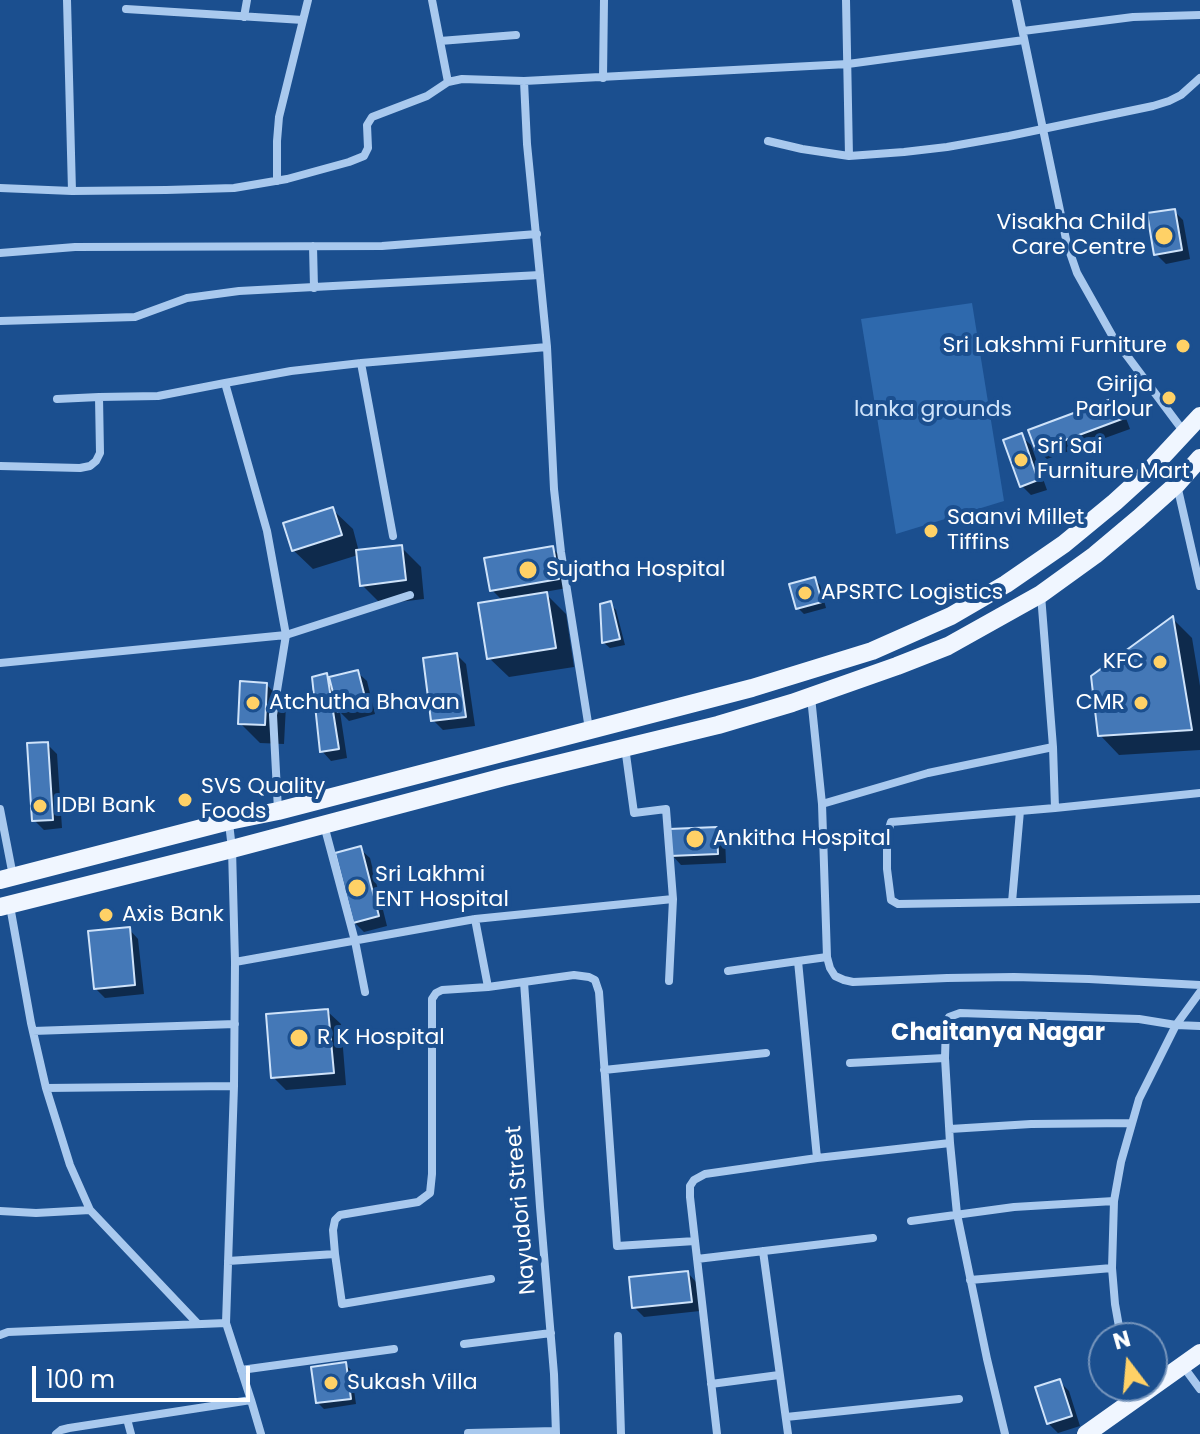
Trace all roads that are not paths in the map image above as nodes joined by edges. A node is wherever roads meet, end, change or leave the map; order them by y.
1 (67, 0) edge
2 (247, 0) edge
3 (308, 0) edge
4 (432, 0) edge
5 (604, 0) edge
6 (846, 0) edge
7 (1016, 0) edge
8 (126, 9) dead end
9 (1200, 15) edge
10 (244, 17) junction
11 (303, 20) junction
12 (516, 35) dead end
13 (1024, 35) junction
14 (440, 41) junction
15 (848, 64) junction
16 (603, 78) junction
17 (1200, 78) edge
18 (524, 81) junction
19 (448, 82) junction
20 (1043, 128) junction
21 (768, 141) dead end
22 (849, 156) junction
23 (277, 181) junction
24 (0, 188) edge
25 (72, 191) junction
26 (537, 234) junction
27 (313, 246) junction
28 (0, 253) edge
29 (540, 275) junction
30 (314, 288) junction
31 (0, 321) edge
32 (547, 347) junction
33 (361, 363) junction
34 (225, 383) junction
35 (99, 397) junction
36 (57, 399) dead end
37 (1200, 416) edge
38 (1184, 433) junction
39 (1200, 458) edge
40 (0, 466) edge
41 (1177, 484) junction
42 (393, 536) dead end
43 (1200, 586) edge
44 (1041, 594) junction
45 (410, 595) dead end
46 (286, 635) junction
47 (0, 663) edge
48 (811, 696) junction
49 (589, 730) junction
50 (625, 747) junction
51 (1053, 747) junction
52 (1200, 793) edge
53 (822, 804) junction
54 (1055, 808) junction
55 (0, 809) edge
56 (278, 811) junction
57 (1020, 811) junction
58 (229, 821) junction
59 (324, 825) junction
60 (232, 849) junction
61 (6, 878) edge
62 (673, 899) junction
63 (1200, 899) edge
64 (1012, 902) junction
65 (5, 905) edge
66 (475, 919) junction
67 (355, 941) junction
68 (827, 957) junction
69 (798, 961) junction
70 (235, 962) junction
71 (728, 971) dead end
72 (669, 981) dead end
73 (524, 982) junction
74 (1200, 985) edge
75 (488, 987) junction
76 (365, 992) dead end
77 (1200, 992) edge
78 (235, 1024) junction
79 (1176, 1025) junction
80 (1200, 1026) edge
81 (33, 1031) junction
82 (766, 1053) dead end
83 (945, 1058) junction
84 (850, 1063) dead end
85 (604, 1070) junction
86 (234, 1086) junction
87 (46, 1088) junction
88 (1132, 1123) junction
89 (950, 1129) junction
90 (950, 1143) junction
91 (817, 1158) junction
92 (1114, 1201) junction
93 (90, 1210) junction
94 (0, 1211) edge
95 (957, 1214) junction
96 (911, 1221) dead end
97 (873, 1238) dead end
98 (695, 1241) junction
99 (763, 1251) junction
100 (335, 1254) junction
101 (697, 1259) junction
102 (228, 1261) junction
103 (1112, 1268) junction
104 (491, 1279) dead end
105 (970, 1280) junction
106 (1119, 1322) edge
107 (226, 1323) junction
108 (198, 1324) junction
109 (551, 1333) junction
110 (0, 1335) edge
111 (618, 1336) dead end
112 (464, 1344) dead end
113 (394, 1349) dead end
114 (1200, 1353) edge
115 (1183, 1366) junction
116 (241, 1370) junction
117 (1168, 1374) edge
118 (779, 1375) junction
119 (711, 1384) junction
120 (1200, 1389) edge
121 (959, 1399) dead end
122 (251, 1400) junction
123 (1122, 1402) edge
124 (786, 1417) junction
125 (127, 1419) junction
126 (556, 1432) edge
127 (468, 1433) edge
128 (56, 1434) edge
129 (131, 1434) edge
130 (261, 1434) edge
131 (621, 1434) edge
132 (717, 1434) edge
133 (788, 1434) edge
134 (1005, 1434) edge
135 (1086, 1434) edge

1 - 25 street
2 - 10 street
3 - 11 street
4 - 14 street
5 - 16 street
6 - 15 street
7 - 13 street
8 - 10 street
9 - 13 street
10 - 11 street
11 - 23 street
12 - 14 street
13 - 15 street
13 - 20 street
14 - 19 street
15 - 16 street
15 - 22 street
16 - 18 street
17 - 20 street
18 - 19 street
18 - 26 street
19 - 23 street
20 - 22 street
20 - 38 street
21 - 22 street
23 - 25 street
24 - 25 street
26 - 27 street
26 - 29 street
27 - 28 street
27 - 30 street
29 - 30 street
29 - 32 street
30 - 31 street
32 - 33 street
32 - 49 street
33 - 34 street
33 - 42 street
34 - 35 street
34 - 46 street
35 - 36 street
35 - 40 street
37 - 38 main road
38 - 49 main road
39 - 41 main road
41 - 43 street
41 - 44 main road
44 - 48 main road
44 - 51 street
45 - 46 street
46 - 47 street
46 - 56 street
48 - 50 main road
48 - 53 street
49 - 56 main road
50 - 59 main road
50 - 62 street
51 - 53 street
51 - 54 street
52 - 54 street
53 - 68 street
54 - 57 street
55 - 61 street
56 - 58 main road
57 - 64 street
57 - 64 street
58 - 60 street
58 - 61 main road
59 - 60 main road
59 - 67 street
60 - 65 main road
60 - 70 street
62 - 66 street
62 - 72 street
63 - 64 street
65 - 81 street
66 - 67 street
66 - 75 street
67 - 70 street
67 - 76 street
68 - 69 street
68 - 74 street
69 - 71 street
69 - 91 street
70 - 78 street
73 - 75 street
73 - 85 street
73 - 109 street, Nayudori Street
75 - 100 street
77 - 79 street
78 - 81 street
78 - 86 street
79 - 80 street
79 - 83 street
79 - 88 street
81 - 87 street
82 - 85 street
83 - 84 street
83 - 89 street
85 - 98 street
86 - 87 street
86 - 102 street
87 - 93 street
88 - 89 street
88 - 92 street
89 - 90 street
90 - 91 street
90 - 95 street
91 - 98 street
92 - 95 street
92 - 103 street
93 - 94 street
93 - 108 street
95 - 96 street
95 - 105 street
97 - 99 street
98 - 101 street
99 - 101 street
99 - 118 street
100 - 102 street
100 - 104 street
101 - 119 street
102 - 107 street
103 - 105 street
103 - 106 street
105 - 134 street
107 - 108 street
107 - 116 street
108 - 110 street
109 - 112 street
109 - 126 street, Nayudori Street
111 - 131 street
113 - 116 street
114 - 115 main road
115 - 117 main road
115 - 120 street
116 - 122 street
118 - 119 street
118 - 124 street
119 - 132 street
121 - 124 street
122 - 125 street
122 - 130 street
123 - 135 main road
124 - 133 street
125 - 128 street
125 - 129 street
126 - 127 street

